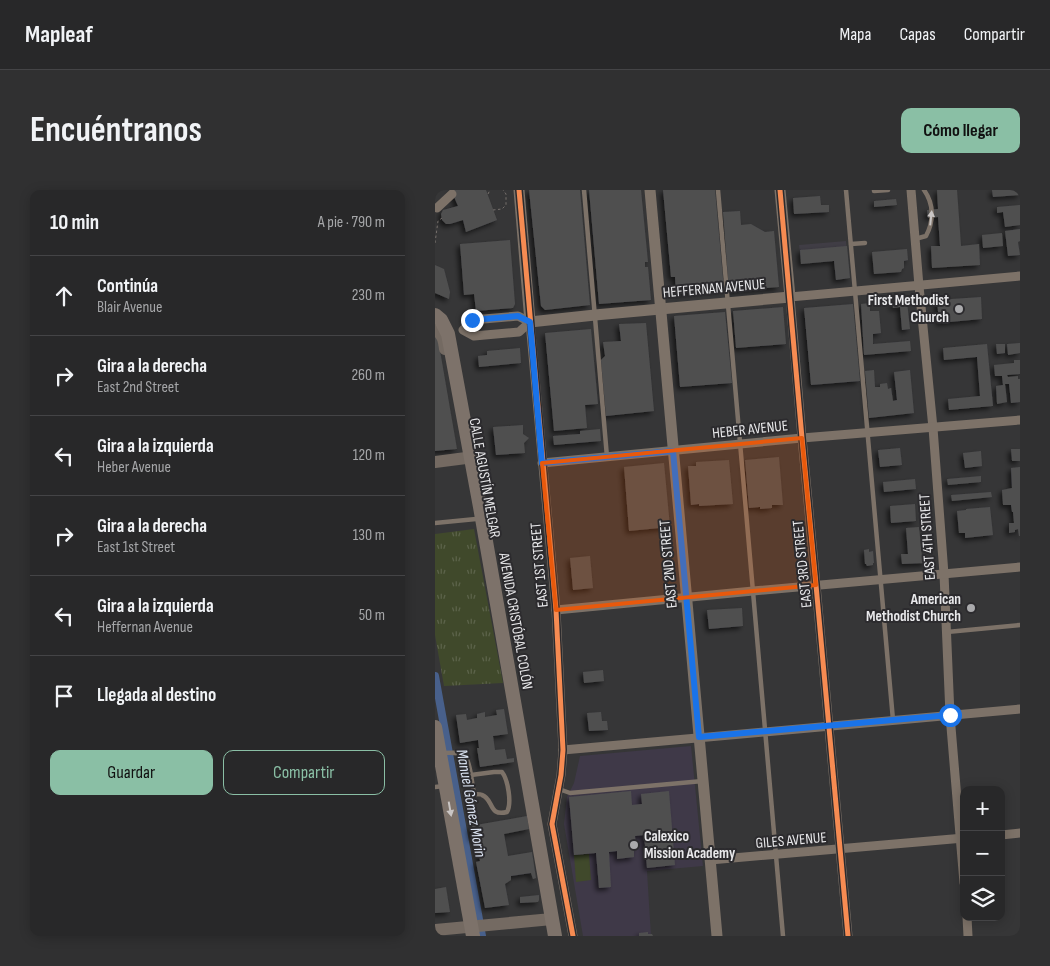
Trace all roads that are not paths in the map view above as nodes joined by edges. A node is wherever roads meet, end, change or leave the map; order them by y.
1 (519, 190) edge
2 (584, 190) edge
3 (651, 190) edge
4 (718, 190) edge
5 (780, 190) edge
6 (846, 190) edge
7 (874, 190) edge
8 (889, 190) edge
9 (911, 190) edge
10 (923, 190) edge
11 (452, 194) dead end
12 (437, 208) dead end
13 (915, 239) junction
14 (865, 243) dead end
15 (851, 244) junction
16 (1020, 276) edge
17 (919, 286) junction
18 (855, 291) junction
19 (790, 296) junction
20 (728, 302) junction
21 (661, 308) junction
22 (595, 315) junction
23 (435, 316) edge
24 (530, 322) junction
25 (435, 330) edge
26 (1020, 420) edge
27 (933, 428) junction
28 (867, 433) junction
29 (802, 438) junction
30 (740, 444) junction
31 (673, 451) junction
32 (607, 456) junction
33 (466, 458) junction
34 (435, 462) edge
35 (542, 463) junction
36 (476, 519) junction
37 (435, 524) edge
38 (1020, 567) edge
39 (944, 574) junction
40 (881, 580) junction
41 (816, 585) junction
42 (753, 591) junction
43 (687, 598) junction
44 (556, 610) junction
45 (1020, 625) edge
46 (947, 632) junction
47 (1020, 709) edge
48 (950, 715) junction
49 (893, 720) junction
50 (435, 726) edge
51 (829, 726) junction
52 (765, 732) junction
53 (699, 737) junction
54 (563, 750) junction
55 (440, 753) junction
56 (471, 775) junction
57 (703, 781) junction
58 (440, 786) edge
59 (559, 790) junction
60 (961, 831) edge
61 (1020, 833) edge
62 (1005, 835) edge
63 (960, 838) edge
64 (840, 849) junction
65 (776, 854) junction
66 (710, 860) junction
67 (543, 869) junction
68 (552, 919) junction
69 (967, 921) edge
70 (435, 930) edge
71 (472, 931) edge
72 (555, 936) edge
73 (573, 936) edge
74 (717, 936) edge
75 (783, 936) edge
76 (848, 936) edge
77 (968, 936) edge

1 - 24 street, EAST 1ST STREET
2 - 22 lane
3 - 21 street, EAST 2ND STREET
4 - 20 lane
5 - 19 street, EAST 3RD STREET
6 - 15 lane
7 - 8 lane
9 - 13 street, EAST 4TH STREET
13 -> 10 lane
11 - 12 street
13 - 17 street, EAST 4TH STREET
14 - 15 lane
15 - 18 lane
16 - 17 street, HEFFERNAN AVENUE
17 - 18 street, HEFFERNAN AVENUE
17 - 27 street, EAST 4TH STREET
18 - 19 street, HEFFERNAN AVENUE
18 - 28 lane
19 - 20 street, HEFFERNAN AVENUE
19 - 29 street, EAST 3RD STREET
20 - 21 street, HEFFERNAN AVENUE
20 - 30 lane
21 - 22 street, HEFFERNAN AVENUE
21 - 31 street, EAST 2ND STREET
22 - 24 street, HEFFERNAN AVENUE
22 - 32 lane
23 - 67 main road, AVENIDA CRISTÓBAL COLÓN
24 - 24 street, HEFFERNAN AVENUE
24 - 35 street, EAST 1ST STREET
25 - 33 main road, CALLE AGUSTÍN MELGAR
26 - 27 street, HEBER AVENUE
27 - 28 street, HEBER AVENUE
27 - 39 street, EAST 4TH STREET
28 - 29 street, HEBER AVENUE
28 - 40 lane
29 - 30 street, HEBER AVENUE
29 - 41 street, EAST 3RD STREET
30 - 31 street, HEBER AVENUE
30 - 42 lane
31 - 32 street, HEBER AVENUE
31 - 43 street, EAST 2ND STREET
32 - 35 street, HEBER AVENUE
33 - 34 main road
33 - 36 main road, CALLE AGUSTÍN MELGAR
35 - 44 street, EAST 1ST STREET
36 - 37 lane
36 - 67 main road, CALLE AGUSTÍN MELGAR
38 - 39 street
39 - 40 street
39 - 46 street, EAST 4TH STREET
40 - 41 street
40 - 49 lane
41 - 42 street
41 - 51 street, EAST 3RD STREET
42 - 43 street
42 - 52 lane
43 - 44 street
43 - 53 street, EAST 2ND STREET
44 - 54 street, EAST 1ST STREET
45 - 46 lane
46 - 48 street, EAST 4TH STREET
47 - 48 street
48 - 49 street
48 - 60 street, EAST 4TH STREET
49 - 51 street
50 - 55 main road
51 - 52 street
51 - 64 street, EAST 3RD STREET
52 - 53 street
52 - 65 lane
53 - 54 street
53 - 57 street, EAST 2ND STREET
54 - 59 street, EAST 1ST STREET
55 - 56 lane
55 - 58 main road
56 - 56 lane
57 - 59 lane
57 - 66 street, EAST 2ND STREET
58 -> 71 main road
59 - 73 street, EAST 1ST STREET
61 - 62 street
63 - 64 street, GILES AVENUE
64 - 65 street, GILES AVENUE
64 - 76 street, EAST 3RD STREET
65 - 66 street, GILES AVENUE
65 - 75 lane
66 - 74 street, EAST 2ND STREET
67 - 68 main road, AVENIDA CRISTÓBAL COLÓN
68 - 71 main road
68 - 72 main road, AVENIDA CRISTÓBAL COLÓN
69 - 77 street
70 - 71 main road

